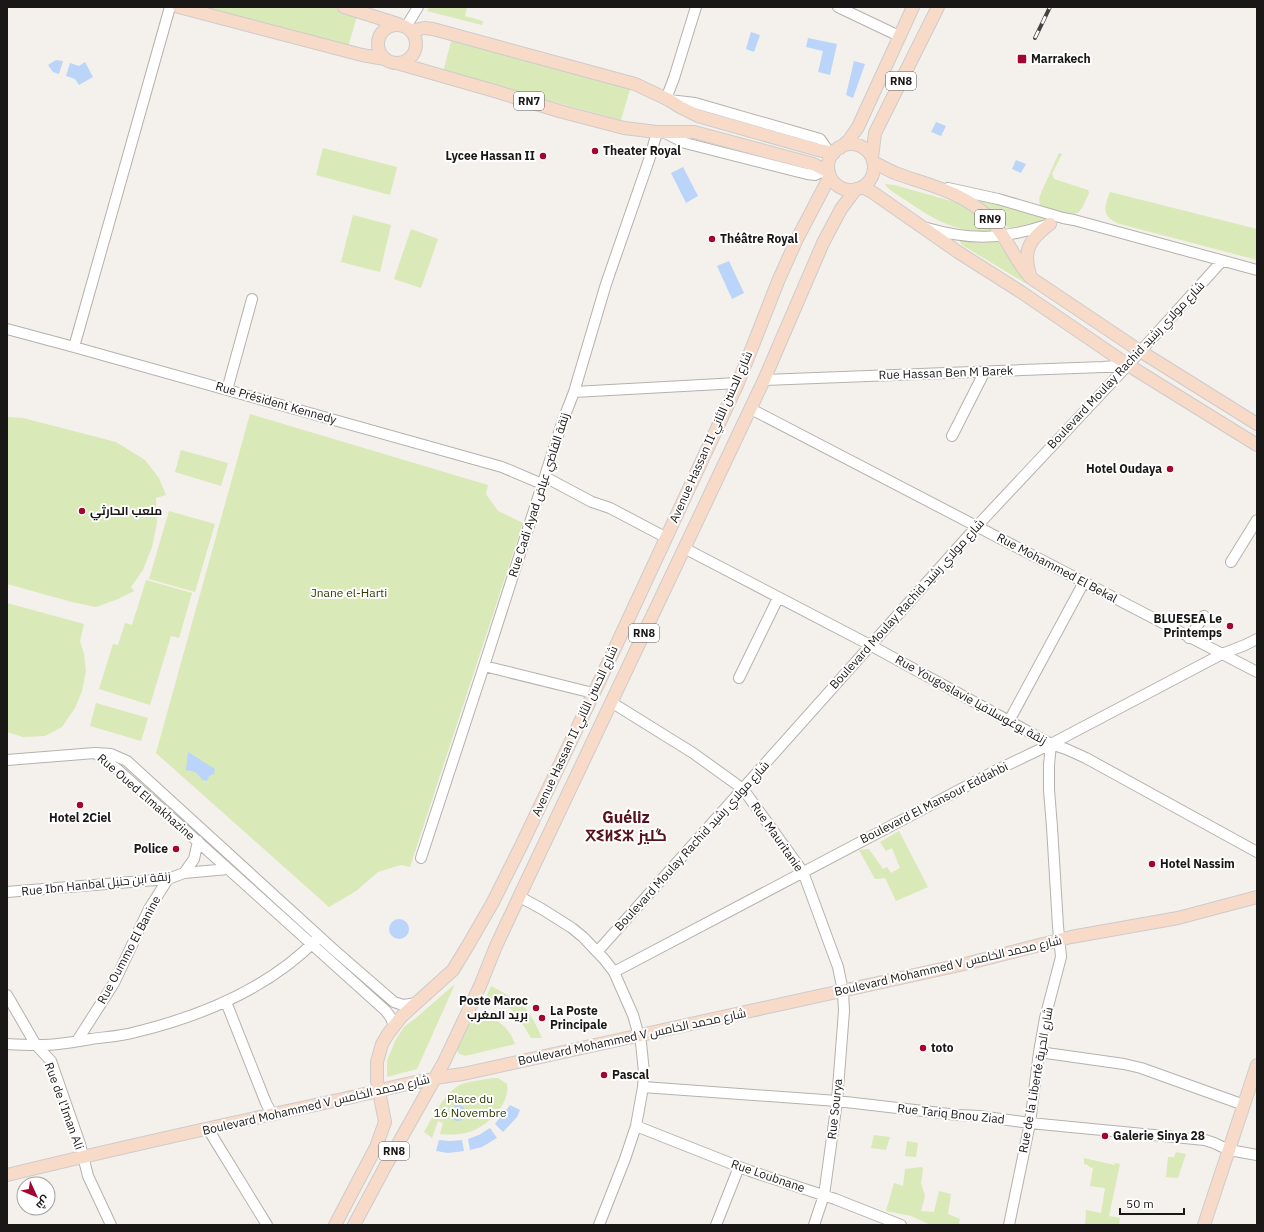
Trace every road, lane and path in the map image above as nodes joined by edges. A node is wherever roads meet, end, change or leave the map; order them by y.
1 (170, 7) edge
2 (179, 7) edge
3 (344, 7) edge
4 (418, 7) edge
5 (838, 7) edge
6 (913, 7) edge
7 (938, 7) edge
8 (692, 8) edge
9 (405, 27) junction
10 (899, 36) junction
11 (385, 59) junction
12 (397, 63) junction
13 (668, 100) junction
14 (660, 132) junction
15 (834, 151) junction
16 (873, 160) junction
17 (828, 173) junction
18 (929, 184) junction
19 (859, 188) junction
20 (1063, 218) junction
21 (1050, 224) junction
22 (920, 226) junction
23 (1003, 236) junction
24 (1222, 261) junction
25 (1257, 270) edge
26 (1031, 278) junction
27 (252, 300) dead end
28 (7, 329) edge
29 (74, 347) junction
30 (1140, 351) junction
31 (1128, 365) junction
32 (985, 371) junction
33 (764, 380) junction
34 (738, 383) junction
35 (227, 390) junction
36 (574, 392) junction
37 (751, 409) junction
38 (1257, 424) edge
39 (952, 436) dead end
40 (1257, 445) edge
41 (544, 481) junction
42 (1257, 520) edge
43 (977, 526) junction
44 (665, 537) junction
45 (684, 548) junction
46 (1231, 562) dead end
47 (1084, 582) junction
48 (778, 598) junction
49 (1204, 616) dead end
50 (1189, 638) junction
51 (1257, 639) edge
52 (870, 645) junction
53 (1222, 654) junction
54 (484, 666) junction
55 (1257, 672) edge
56 (739, 678) dead end
57 (593, 693) junction
58 (611, 702) junction
59 (1009, 720) junction
60 (1051, 744) junction
61 (95, 753) junction
62 (7, 760) edge
63 (743, 789) junction
64 (198, 841) junction
65 (1257, 852) edge
66 (421, 858) dead end
67 (228, 869) junction
68 (804, 872) junction
69 (184, 873) junction
70 (168, 879) junction
71 (7, 892) edge
72 (520, 897) junction
73 (1257, 897) edge
74 (320, 936) junction
75 (1059, 940) junction
76 (312, 944) junction
77 (597, 952) junction
78 (614, 972) junction
79 (843, 990) junction
80 (7, 995) edge
81 (226, 1002) junction
82 (417, 1002) junction
83 (394, 1026) junction
84 (638, 1036) junction
85 (77, 1041) junction
86 (7, 1044) edge
87 (36, 1045) junction
88 (1039, 1052) junction
89 (1257, 1065) edge
90 (435, 1078) junction
91 (643, 1087) junction
92 (379, 1091) junction
93 (837, 1101) junction
94 (1244, 1105) junction
95 (272, 1114) junction
96 (1030, 1123) junction
97 (636, 1126) junction
98 (208, 1129) junction
99 (1229, 1150) junction
100 (1257, 1155) edge
101 (82, 1157) junction
102 (738, 1167) junction
103 (7, 1175) edge
104 (824, 1195) junction
105 (262, 1223) edge
106 (111, 1225) edge
107 (335, 1225) edge
108 (354, 1225) edge
109 (599, 1225) edge
110 (716, 1225) edge
111 (814, 1225) edge
112 (901, 1225) edge
113 (1009, 1225) edge
114 (1204, 1225) edge

1 - 29 street
2 - 11 main road, RN7
3 - 9 main road
4 - 9 street
5 - 10 street
6 - 10 main road, RN8
7 - 16 main road, RN8
8 - 13 street
9 - 11 main road
9 - 12 main road
9 - 13 main road
10 - 15 main road, RN8
11 - 12 main road, RN7
12 - 14 main road, RN7
13 - 15 main road
14 - 17 main road, RN7
14 - 36 street, Rue Cadi Ayad زنقة القاضي عياض
15 - 16 main road
15 - 17 main road, RN8
16 - 18 main road, RN9
16 - 19 main road, RN8
17 - 19 main road
17 - 34 main road, Avenue Hassan II شارع الحسن الثاني / RN8
18 - 20 street
18 - 23 main road, RN9
19 - 22 main road
19 - 33 main road, Avenue Hassan II شارع الحسن الثاني / RN8
20 - 21 street
20 - 24 street
21 - 23 street
21 - 26 main road
22 - 23 street
22 - 31 main road
23 - 26 main road, RN9
24 - 25 street
24 - 30 street, Boulevard Moulay Rachid شارع مولاي رشيد
26 - 30 main road, RN9
27 - 35 street
28 - 29 street, Rue Président Kennedy
29 - 35 street, Rue Président Kennedy
30 - 31 street, Boulevard Moulay Rachid شارع مولاي رشيد
30 - 38 main road, RN9
31 - 32 street, Rue Hassan Ben M Barek
31 - 40 main road
31 - 43 street, Boulevard Moulay Rachid شارع مولاي رشيد
32 - 33 street, Rue Hassan Ben M Barek
32 - 39 street
33 - 37 main road, Avenue Hassan II شارع الحسن الثاني / RN8
34 - 36 street
34 - 44 main road, Avenue Hassan II شارع الحسن الثاني / RN8
35 - 41 street, Rue Président Kennedy
36 - 41 street, Rue Cadi Ayad زنقة القاضي عياض
37 - 43 street, Rue Mohammed El Bekal
37 - 45 main road, Avenue Hassan II شارع الحسن الثاني / RN8
41 - 44 street
41 - 54 street, Rue Cadi Ayad زنقة القاضي عياض
42 - 46 street
43 - 47 street, Rue Mohammed El Bekal
43 - 52 street, Boulevard Moulay Rachid شارع مولاي رشيد
44 - 57 main road, Avenue Hassan II شارع الحسن الثاني / RN8
45 - 48 street, Rue Yougoslavie زنقة يوغوسلافيا
45 - 58 main road, Avenue Hassan II شارع الحسن الثاني / RN8
47 - 50 street, Rue Mohammed El Bekal
47 - 59 street
48 - 52 street, Rue Yougoslavie زنقة يوغوسلافيا
48 - 56 street
49 - 50 street
50 - 53 street, Rue Mohammed El Bekal
51 - 53 street, Boulevard El Mansour Eddahbi
52 - 59 street, Rue Yougoslavie زنقة يوغوسلافيا
52 - 63 street, Boulevard Moulay Rachid شارع مولاي رشيد
53 - 55 street, Rue Mohammed El Bekal
53 - 60 street, Boulevard El Mansour Eddahbi
54 - 57 street
54 - 66 street, Rue Cadi Ayad زنقة القاضي عياض
57 - 82 main road, Avenue Hassan II شارع الحسن الثاني / RN8
58 - 63 street, Rue Mauritanie
58 - 72 main road, Avenue Hassan II شارع الحسن الثاني / RN8
59 - 60 street, Rue Yougoslavie زنقة يوغوسلافيا
60 - 65 street, Rue Yougoslavie زنقة يوغوسلافيا
60 - 68 street, Boulevard El Mansour Eddahbi
60 - 75 street, Rue de la Liberté شارع الحرية
61 - 62 street
61 - 64 street, Rue Oued Elmakhazine
61 - 74 street, Rue Oued Elmakhazine
63 - 68 street, Rue Mauritanie
63 - 77 street, Boulevard Moulay Rachid شارع مولاي رشيد
64 - 67 street, Rue Oued Elmakhazine
64 - 69 street, Rue Ibn Hanbal زنقة ابن حنبل
67 - 69 street, Rue Ibn Hanbal زنقة ابن حنبل
67 - 76 street, Rue Oued Elmakhazine
68 - 78 street, Boulevard El Mansour Eddahbi
68 - 79 street, Rue Mauritanie
69 - 70 street, Rue Ibn Hanbal زنقة ابن حنبل
70 - 71 street, Rue Ibn Hanbal زنقة ابن حنبل
70 - 85 street, Rue Oummo El Banine
72 - 77 street
72 - 90 main road, Avenue Hassan II شارع الحسن الثاني / RN8
73 - 75 main road, Boulevard Mohammed V شارع محمد الخامس
74 - 76 street
74 - 82 street, Rue Oued Elmakhazine
75 - 79 main road, Boulevard Mohammed V شارع محمد الخامس
75 - 88 street, Rue de la Liberté شارع الحرية
76 - 81 street
76 - 83 street, Rue Oued Elmakhazine
77 - 78 street
78 - 84 street
79 - 84 main road, Boulevard Mohammed V شارع محمد الخامس
79 - 93 street, Rue Sourya
80 - 87 street, Rue de l'Iman Ali
81 - 85 street
81 - 95 street
82 - 83 main road, Avenue Hassan II شارع الحسن الثاني / RN8
83 - 92 main road, Avenue Hassan II شارع الحسن الثاني / RN8
84 - 90 main road, Boulevard Mohammed V شارع محمد الخامس
84 - 91 street
85 - 87 street
86 - 87 street
87 - 101 street, Rue de l'Iman Ali
88 - 94 street
88 - 96 street, Rue de la Liberté شارع الحرية
89 - 94 main road
90 - 92 main road, Boulevard Mohammed V شارع محمد الخامس
90 - 108 main road, RN8
91 - 93 street, Rue Tariq Bnou Ziad
91 - 97 street
92 - 95 main road, Boulevard Mohammed V شارع محمد الخامس
92 - 107 main road, RN8
93 - 96 street, Rue Tariq Bnou Ziad
93 - 104 street, Rue Sourya
94 - 99 main road
95 - 98 main road, Boulevard Mohammed V شارع محمد الخامس
96 - 99 street, Rue Tariq Bnou Ziad
96 - 113 street, Rue de la Liberté شارع الحرية
97 - 102 street, Rue Loubnane
97 - 109 street
98 - 101 main road, Boulevard Mohammed V شارع محمد الخامس
98 - 105 street
99 - 100 street, Rue Tariq Bnou Ziad
99 - 114 main road
101 - 103 main road, Boulevard Mohammed V شارع محمد الخامس
101 - 106 street, Rue de l'Iman Ali
102 - 104 street, Rue Loubnane
102 - 110 street
104 - 111 street, Rue Sourya
104 - 112 street, Rue Loubnane

